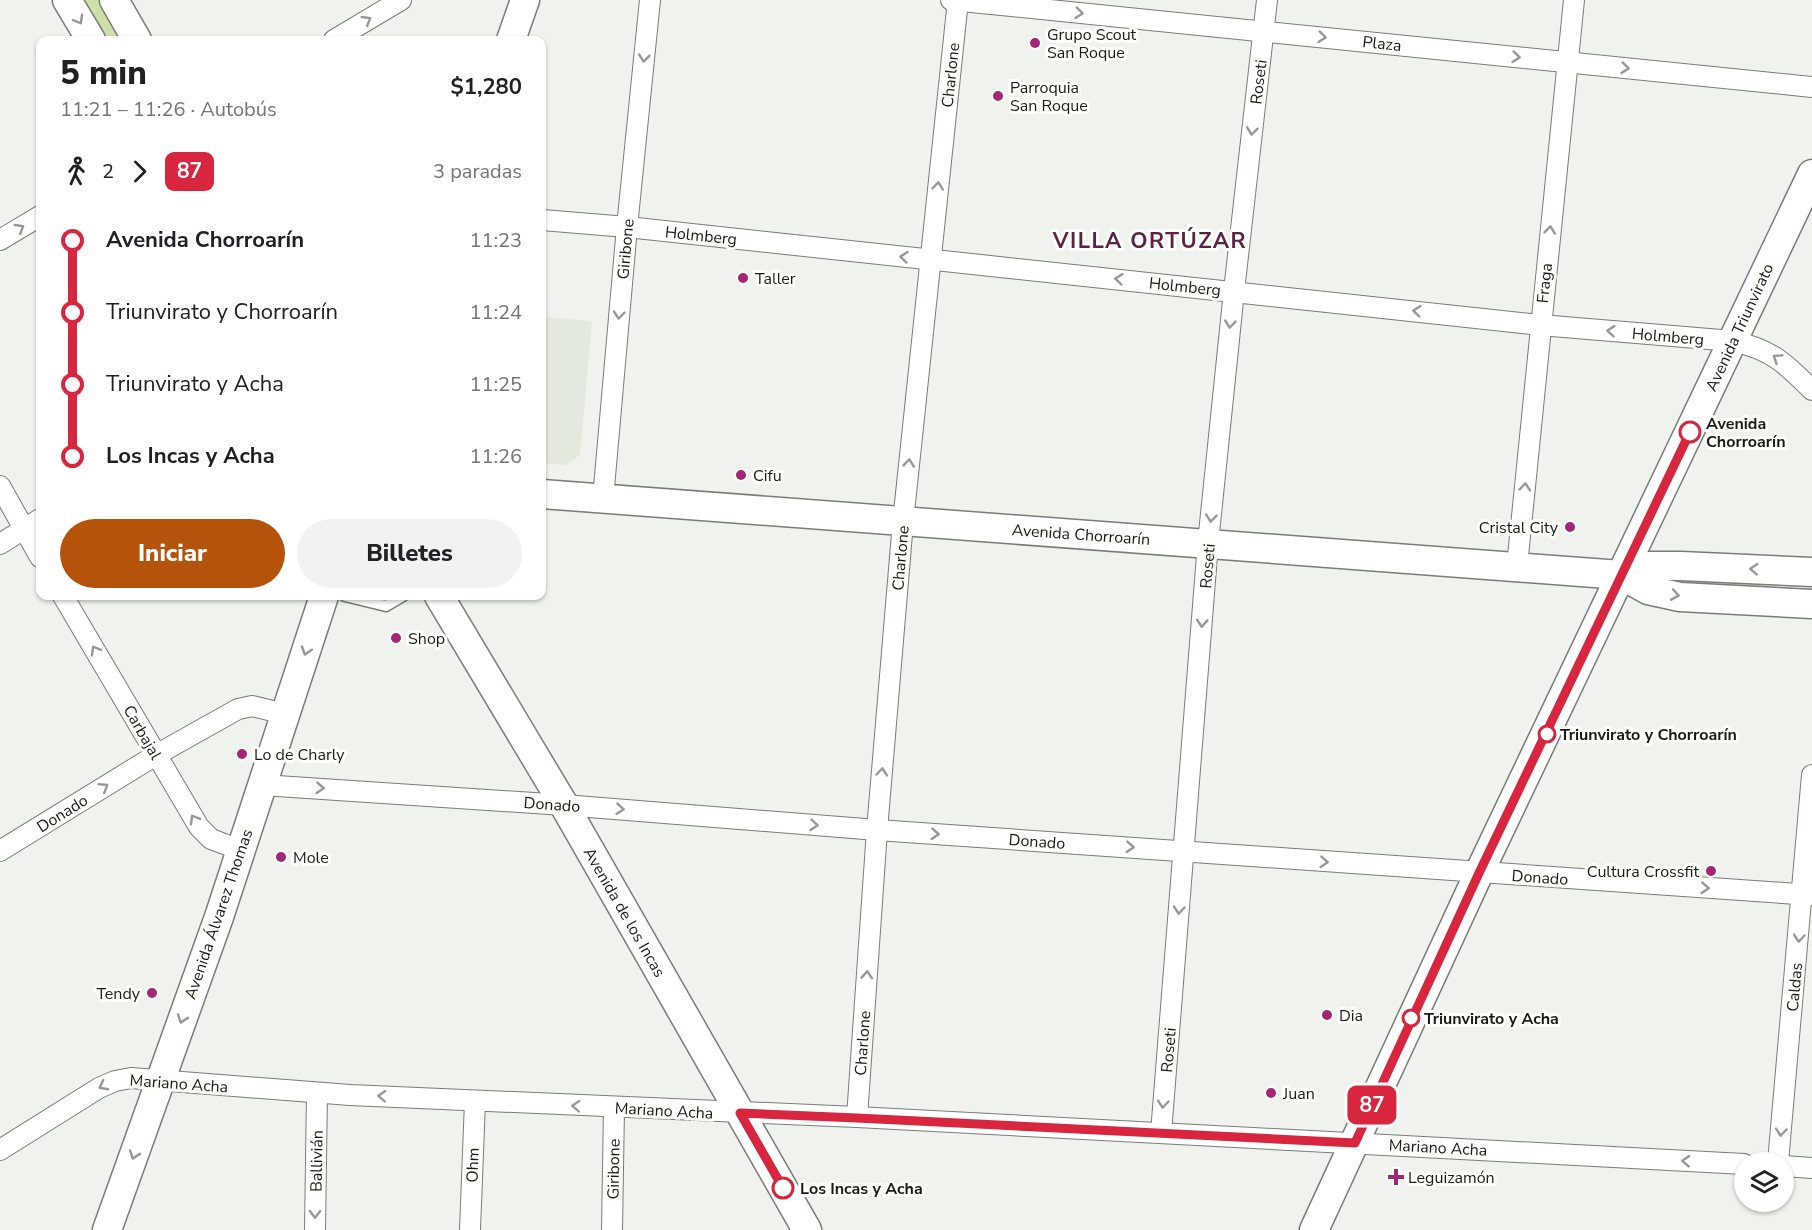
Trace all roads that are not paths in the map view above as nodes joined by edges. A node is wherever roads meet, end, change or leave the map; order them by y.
1 (67, 0) edge
2 (114, 0) edge
3 (401, 0) edge
4 (525, 0) edge
5 (650, 0) edge
6 (951, 0) edge
7 (958, 0) edge
8 (1267, 0) edge
9 (1574, 0) edge
10 (1264, 31) junction
11 (89, 36) edge
12 (135, 36) edge
13 (341, 36) edge
14 (512, 36) edge
15 (1567, 62) junction
16 (1812, 87) edge
17 (1812, 174) edge
18 (36, 218) edge
19 (546, 220) edge
20 (627, 227) junction
21 (0, 240) edge
22 (930, 260) junction
23 (1234, 291) junction
24 (1540, 325) junction
25 (1732, 341) junction
26 (1812, 390) edge
27 (0, 486) edge
28 (546, 494) edge
29 (603, 499) junction
30 (903, 522) junction
31 (32, 524) edge
32 (36, 540) edge
33 (1208, 543) junction
34 (0, 544) edge
35 (1517, 566) junction
36 (1812, 572) edge
37 (1621, 575) junction
38 (65, 600) edge
39 (323, 600) edge
40 (361, 600) edge
41 (396, 600) edge
42 (442, 600) edge
43 (1812, 604) edge
44 (285, 714) junction
45 (156, 755) junction
46 (1812, 775) edge
47 (262, 784) junction
48 (564, 805) junction
49 (877, 830) junction
50 (240, 850) junction
51 (0, 851) edge
52 (1184, 852) junction
53 (1479, 873) junction
54 (1808, 895) edge
55 (160, 1081) junction
56 (317, 1093) junction
57 (475, 1101) junction
58 (614, 1108) junction
59 (740, 1113) junction
60 (857, 1118) junction
61 (1161, 1133) junction
62 (1355, 1143) junction
63 (0, 1150) edge
64 (1779, 1152) edge
65 (1734, 1163) edge
66 (1794, 1167) edge
67 (1812, 1168) edge
68 (107, 1230) edge
69 (315, 1230) edge
70 (470, 1230) edge
71 (612, 1230) edge
72 (807, 1230) edge
73 (1314, 1230) edge

1 -> 11 main road
2 - 12 main road
13 -> 3 street
4 - 14 main road
5 -> 20 street, Giribone
6 - 7 street, Plaza
7 -> 10 street, Plaza
22 -> 7 street, Charlone
8 - 10 street, Roseti
9 - 15 street, Fraga
10 -> 15 street, Plaza
10 -> 23 street, Roseti
15 -> 16 street, Plaza
24 -> 15 street, Fraga
17 - 25 main road, Avenida Triunvirato
21 -> 18 street
19 - 20 street, Holmberg
22 -> 20 street, Holmberg
20 -> 29 street, Giribone
23 -> 22 street, Holmberg
30 -> 22 street, Charlone
24 -> 23 street, Holmberg
23 -> 33 street, Roseti
25 -> 24 street, Holmberg
35 -> 24 street, Fraga
26 -> 25 street, Holmberg
25 - 37 main road, Avenida Triunvirato
27 - 31 street
28 - 29 main road, Avenida Chorroarín
29 - 30 main road, Avenida Chorroarín
30 - 33 main road, Avenida Chorroarín
49 -> 30 street, Charlone
31 - 32 street
31 - 34 street
33 - 35 main road, Avenida Chorroarín
33 -> 52 street, Roseti
35 - 37 main road, Avenida Chorroarín
36 -> 37 main road, Avenida Chorroarín
37 -> 43 main road, Avenida Chorroarín
37 - 53 main road, Avenida Triunvirato
45 -> 38 street, Carbajal
39 -> 44 main road, Avenida Álvarez Thomas
40 - 41 lane
42 - 48 main road, Avenida de los Incas
44 - 45 street, Donado
44 - 47 main road, Avenida Álvarez Thomas
50 -> 45 street, Carbajal
51 -> 45 street, Donado
46 - 54 street, Caldas
47 -> 48 street, Donado
47 - 50 main road, Avenida Álvarez Thomas
48 -> 49 street, Donado
48 - 59 main road, Avenida de los Incas
49 -> 52 street, Donado
60 -> 49 street, Charlone
50 -> 55 main road, Avenida Álvarez Thomas
52 -> 53 street, Donado
52 -> 61 street, Roseti
53 -> 54 street, Donado
53 - 62 main road, Avenida Triunvirato
54 -> 64 street, Caldas
55 - 56 street, Mariano Acha
55 -> 63 street, Mariano Acha
55 -> 68 main road, Avenida Álvarez Thomas
57 -> 56 street, Mariano Acha
56 -> 69 street, Ballivián
58 -> 57 street, Mariano Acha
57 - 70 street, Ohm
58 - 59 street, Mariano Acha
58 - 71 street, Giribone
59 - 60 street, Mariano Acha
59 - 72 main road, Avenida de los Incas
60 - 61 street, Mariano Acha
61 - 62 street, Mariano Acha
65 -> 62 street, Mariano Acha
62 - 73 main road, Avenida Triunvirato
66 - 67 street

